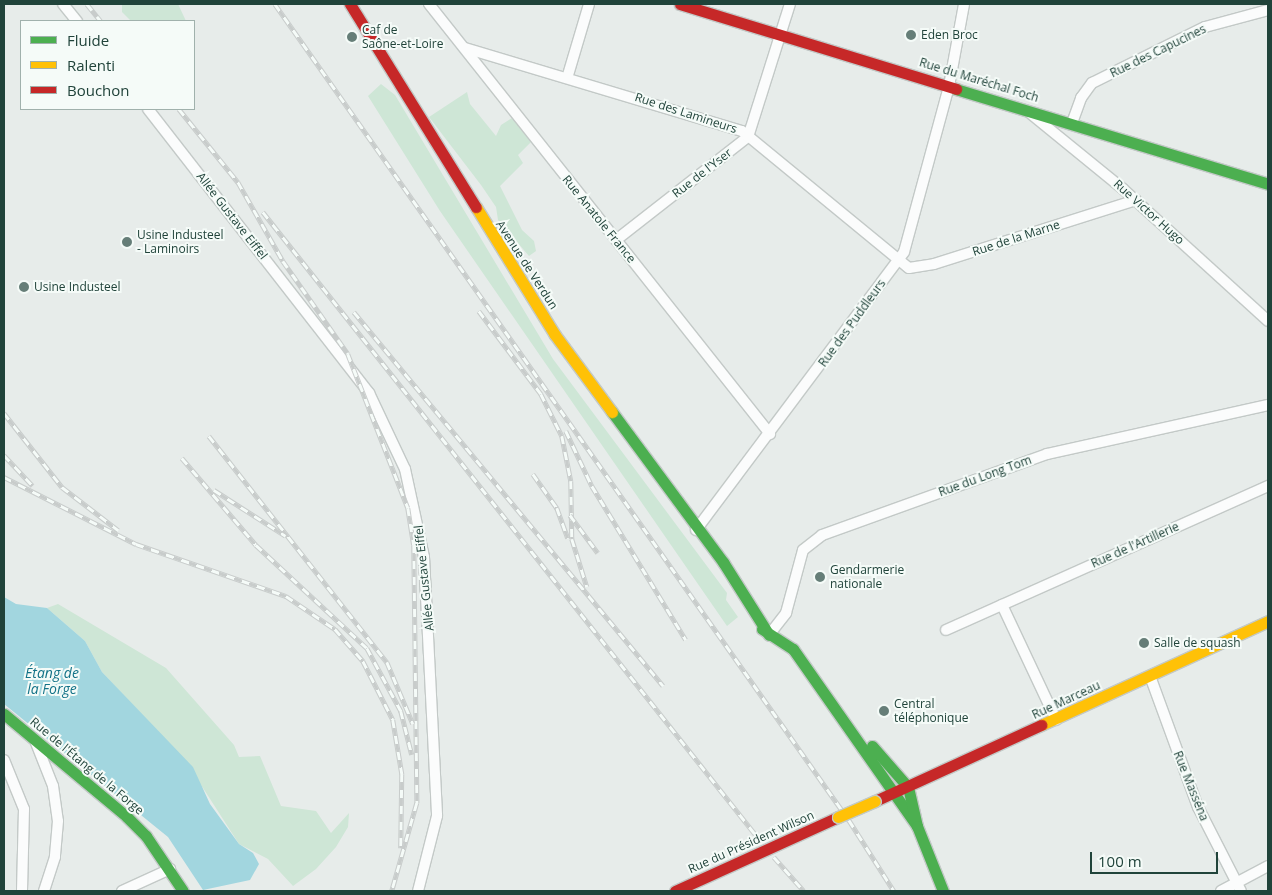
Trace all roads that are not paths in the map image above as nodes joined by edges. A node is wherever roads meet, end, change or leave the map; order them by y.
1 (63, 4) edge
2 (350, 4) edge
3 (429, 4) edge
4 (589, 4) edge
5 (680, 4) edge
6 (790, 4) edge
7 (964, 4) edge
8 (1268, 10) edge
9 (76, 20) edge
10 (781, 33) junction
11 (465, 48) junction
12 (568, 75) junction
13 (949, 86) junction
14 (1025, 108) junction
15 (149, 110) edge
16 (1072, 123) junction
17 (748, 137) junction
18 (1268, 184) edge
19 (1136, 200) junction
20 (616, 240) junction
21 (898, 261) junction
22 (1268, 321) edge
23 (1268, 406) edge
24 (770, 434) junction
25 (1268, 486) edge
26 (696, 530) junction
27 (1002, 605) junction
28 (1268, 621) edge
29 (946, 630) dead end
30 (769, 636) junction
31 (1150, 676) junction
32 (4, 714) edge
33 (1056, 720) junction
34 (855, 732) junction
35 (35, 740) junction
36 (4, 760) edge
37 (908, 786) junction
38 (894, 793) junction
39 (875, 801) joint
40 (917, 826) junction
41 (1268, 866) edge
42 (170, 869) junction
43 (1239, 887) edge
44 (22, 891) edge
45 (44, 891) edge
46 (122, 891) edge
47 (183, 891) edge
48 (418, 891) edge
49 (675, 891) edge
50 (943, 891) edge
51 (1221, 891) edge

1 - 9 street
2 - 26 main road, Avenue de Verdun
3 - 11 street, Rue Anatole France
4 - 12 street
5 - 10 main road, Rue du Maréchal Foch
6 - 10 street
7 - 13 street, Rue des Puddleurs
8 - 16 street, Rue des Capucines
10 - 13 main road, Rue du Maréchal Foch
10 - 17 street
11 - 12 street, Rue des Lamineurs
11 - 20 street, Rue Anatole France
12 - 17 street, Rue des Lamineurs
13 - 14 main road, Rue du Maréchal Foch
13 - 21 street, Rue des Puddleurs
14 - 16 main road, Rue du Maréchal Foch
14 - 19 street, Rue Victor Hugo
15 - 48 street, Allée Gustave Eiffel
16 - 18 main road, Rue du Maréchal Foch
17 - 20 street, Rue de l'Yser
17 - 21 street, Rue des Lamineurs
19 - 21 street, Rue de la Marne
19 - 22 street, Rue Victor Hugo
20 - 24 street, Rue Anatole France
21 - 24 street, Rue des Puddleurs
23 - 30 street, Rue du Long Tom
24 - 26 street, Rue des Puddleurs
25 - 27 street, Rue de l'Artillerie
26 - 30 main road, Avenue de Verdun
27 - 29 street, Rue de l'Artillerie
27 - 33 street
28 - 31 main road, Rue Marceau
30 - 34 main road, Avenue de Verdun
31 - 33 main road, Rue Marceau
31 - 43 street, Rue Masséna
32 - 35 main road, Rue de l'Étang de la Forge
33 - 37 main road, Rue Marceau
34 - 37 main road, Avenue de Verdun
34 - 38 main road, Avenue de Verdun
35 - 42 main road, Rue de l'Étang de la Forge
35 - 45 street
36 - 44 street
37 - 38 main road, Rue Marceau
37 - 40 main road
38 - 39 main road, Rue Marceau
38 - 40 main road, Avenue de Verdun
39 - 49 main road, Rue du Président Wilson, bridge
40 - 50 main road
41 - 43 street
42 - 46 street
42 - 47 main road, Rue de l'Étang de la Forge
43 - 51 street

